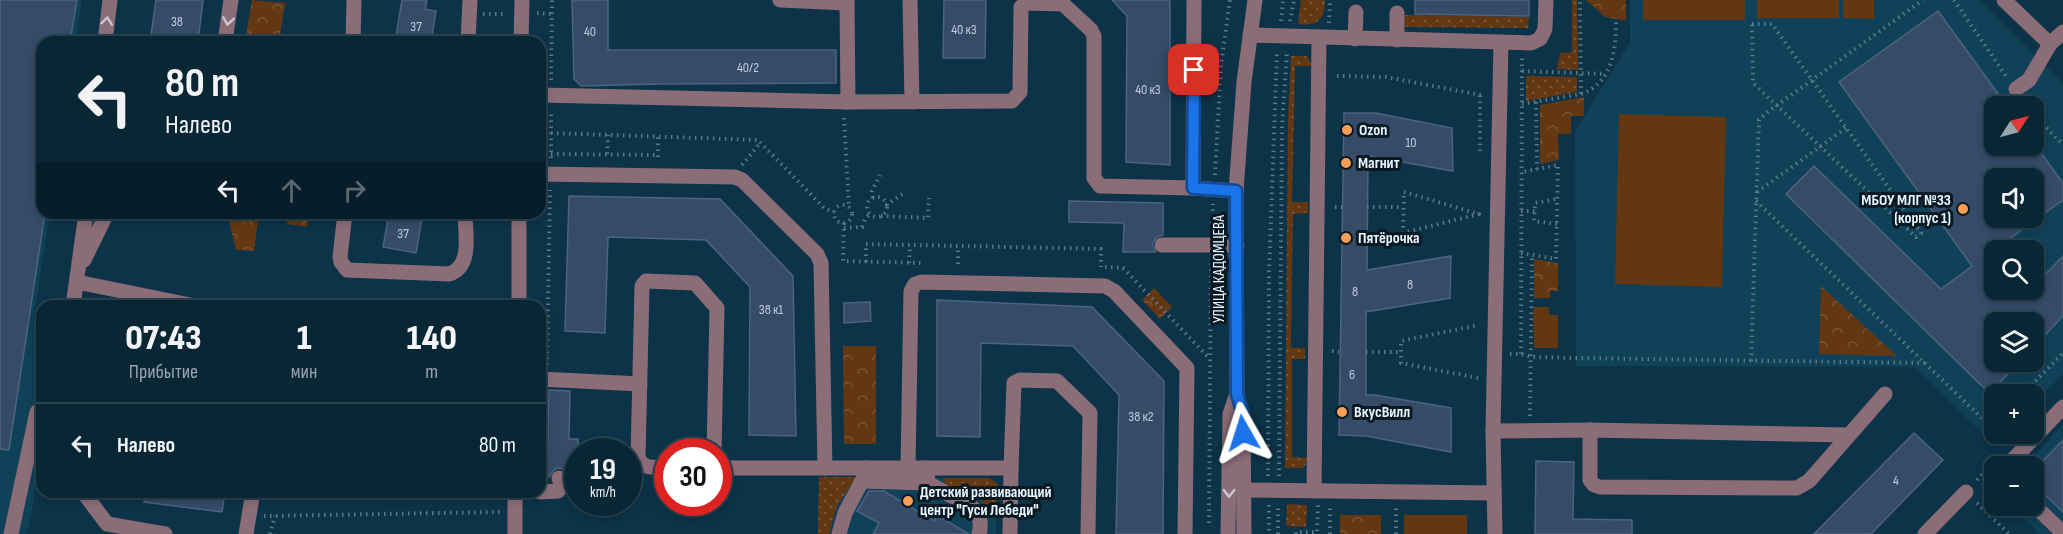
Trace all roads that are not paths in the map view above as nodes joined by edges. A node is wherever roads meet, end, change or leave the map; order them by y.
1 (110, 0) edge
2 (231, 0) edge
3 (354, 0) edge
4 (470, 0) edge
5 (522, 0) edge
6 (780, 0) edge
7 (910, 0) edge
8 (1194, 0) edge
9 (1255, 0) edge
10 (1546, 0) edge
11 (2004, 0) edge
12 (847, 2) edge
13 (1356, 12) dead end
14 (1397, 13) dead end
15 (2063, 32) edge
16 (1250, 35) junction
17 (106, 36) edge
18 (226, 36) edge
19 (353, 36) edge
20 (468, 36) edge
21 (521, 36) edge
22 (1320, 38) junction
23 (1355, 39) junction
24 (1397, 40) junction
25 (1501, 42) junction
26 (2050, 44) junction
27 (2016, 89) road end
28 (546, 95) edge
29 (846, 102) junction
30 (912, 102) junction
31 (546, 174) edge
32 (1193, 188) junction
33 (1236, 191) junction
34 (85, 219) edge
35 (104, 219) edge
36 (344, 219) edge
37 (465, 219) edge
38 (519, 219) edge
39 (1162, 245) dead end
40 (1237, 245) junction
41 (78, 276) junction
42 (74, 300) edge
43 (169, 300) edge
44 (519, 300) edge
45 (546, 380) edge
46 (640, 384) junction
47 (1237, 394) junction
48 (1885, 394) dead end
49 (2063, 407) edge
50 (36, 417) edge
51 (1590, 430) junction
52 (1493, 431) junction
53 (1849, 435) junction
54 (714, 438) edge
55 (2016, 456) edge
56 (654, 467) edge
57 (732, 468) edge
58 (825, 468) junction
59 (908, 468) junction
60 (1011, 468) junction
61 (864, 475) junction
62 (927, 476) junction
63 (559, 478) dead end
64 (1244, 490) junction
65 (546, 492) edge
66 (1966, 492) road end
67 (1494, 493) junction
68 (1316, 496) junction
69 (88, 498) edge
70 (252, 498) edge
71 (515, 498) edge
72 (2044, 515) edge
73 (2063, 533) edge
74 (11, 534) edge
75 (165, 534) edge
76 (246, 534) edge
77 (515, 534) edge
78 (839, 534) edge
79 (979, 534) edge
80 (1010, 534) edge
81 (1088, 534) edge
82 (1185, 534) edge
83 (1228, 534) edge
84 (1244, 534) edge
85 (1495, 534) edge
86 (1925, 534) edge

17 -> 1 street
2 -> 18 street
3 - 19 street
4 - 20 street
5 - 21 street
6 - 12 street
7 - 30 street
8 - 32 street
9 - 16 street, УЛИЦА КАДОМЦЕВА
10 - 25 street
11 - 26 street
12 - 29 street
13 - 23 street
14 - 24 street
15 - 26 street
16 - 22 street
16 - 33 street, УЛИЦА КАДОМЦЕВА
22 - 23 street
22 - 68 street
23 - 24 street
24 - 25 street
25 - 52 street
26 - 27 street
28 - 29 street
29 - 30 street
30 - 32 street
31 - 58 street
32 - 33 street
33 - 40 street, УЛИЦА КАДОМЦЕВА
34 - 41 street
35 - 41 street
36 - 37 street
38 - 44 street
39 - 40 street
40 - 47 street, УЛИЦА КАДОМЦЕВА
41 - 42 street
41 - 43 street
45 - 46 street
46 - 54 street
46 - 56 street
47 - 64 street, УЛИЦА КАДОМЦЕВА
47 -> 83 street, УЛИЦА КАДОМЦЕВА
48 - 53 street
49 - 55 street
50 - 74 street
51 - 52 street
51 - 53 street
51 - 53 street
52 - 67 street
57 - 58 street
58 - 61 street
59 - 61 street
59 - 62 street
59 - 82 street
60 - 62 street
60 - 80 street
60 - 81 street
61 - 62 street
61 - 78 street
62 - 79 street
63 - 65 street
64 - 68 street
64 - 84 street, УЛИЦА КАДОМЦЕВА
66 - 86 street
67 - 68 street
67 - 85 street
69 - 75 street
70 - 76 street
71 - 77 street
72 - 73 street

